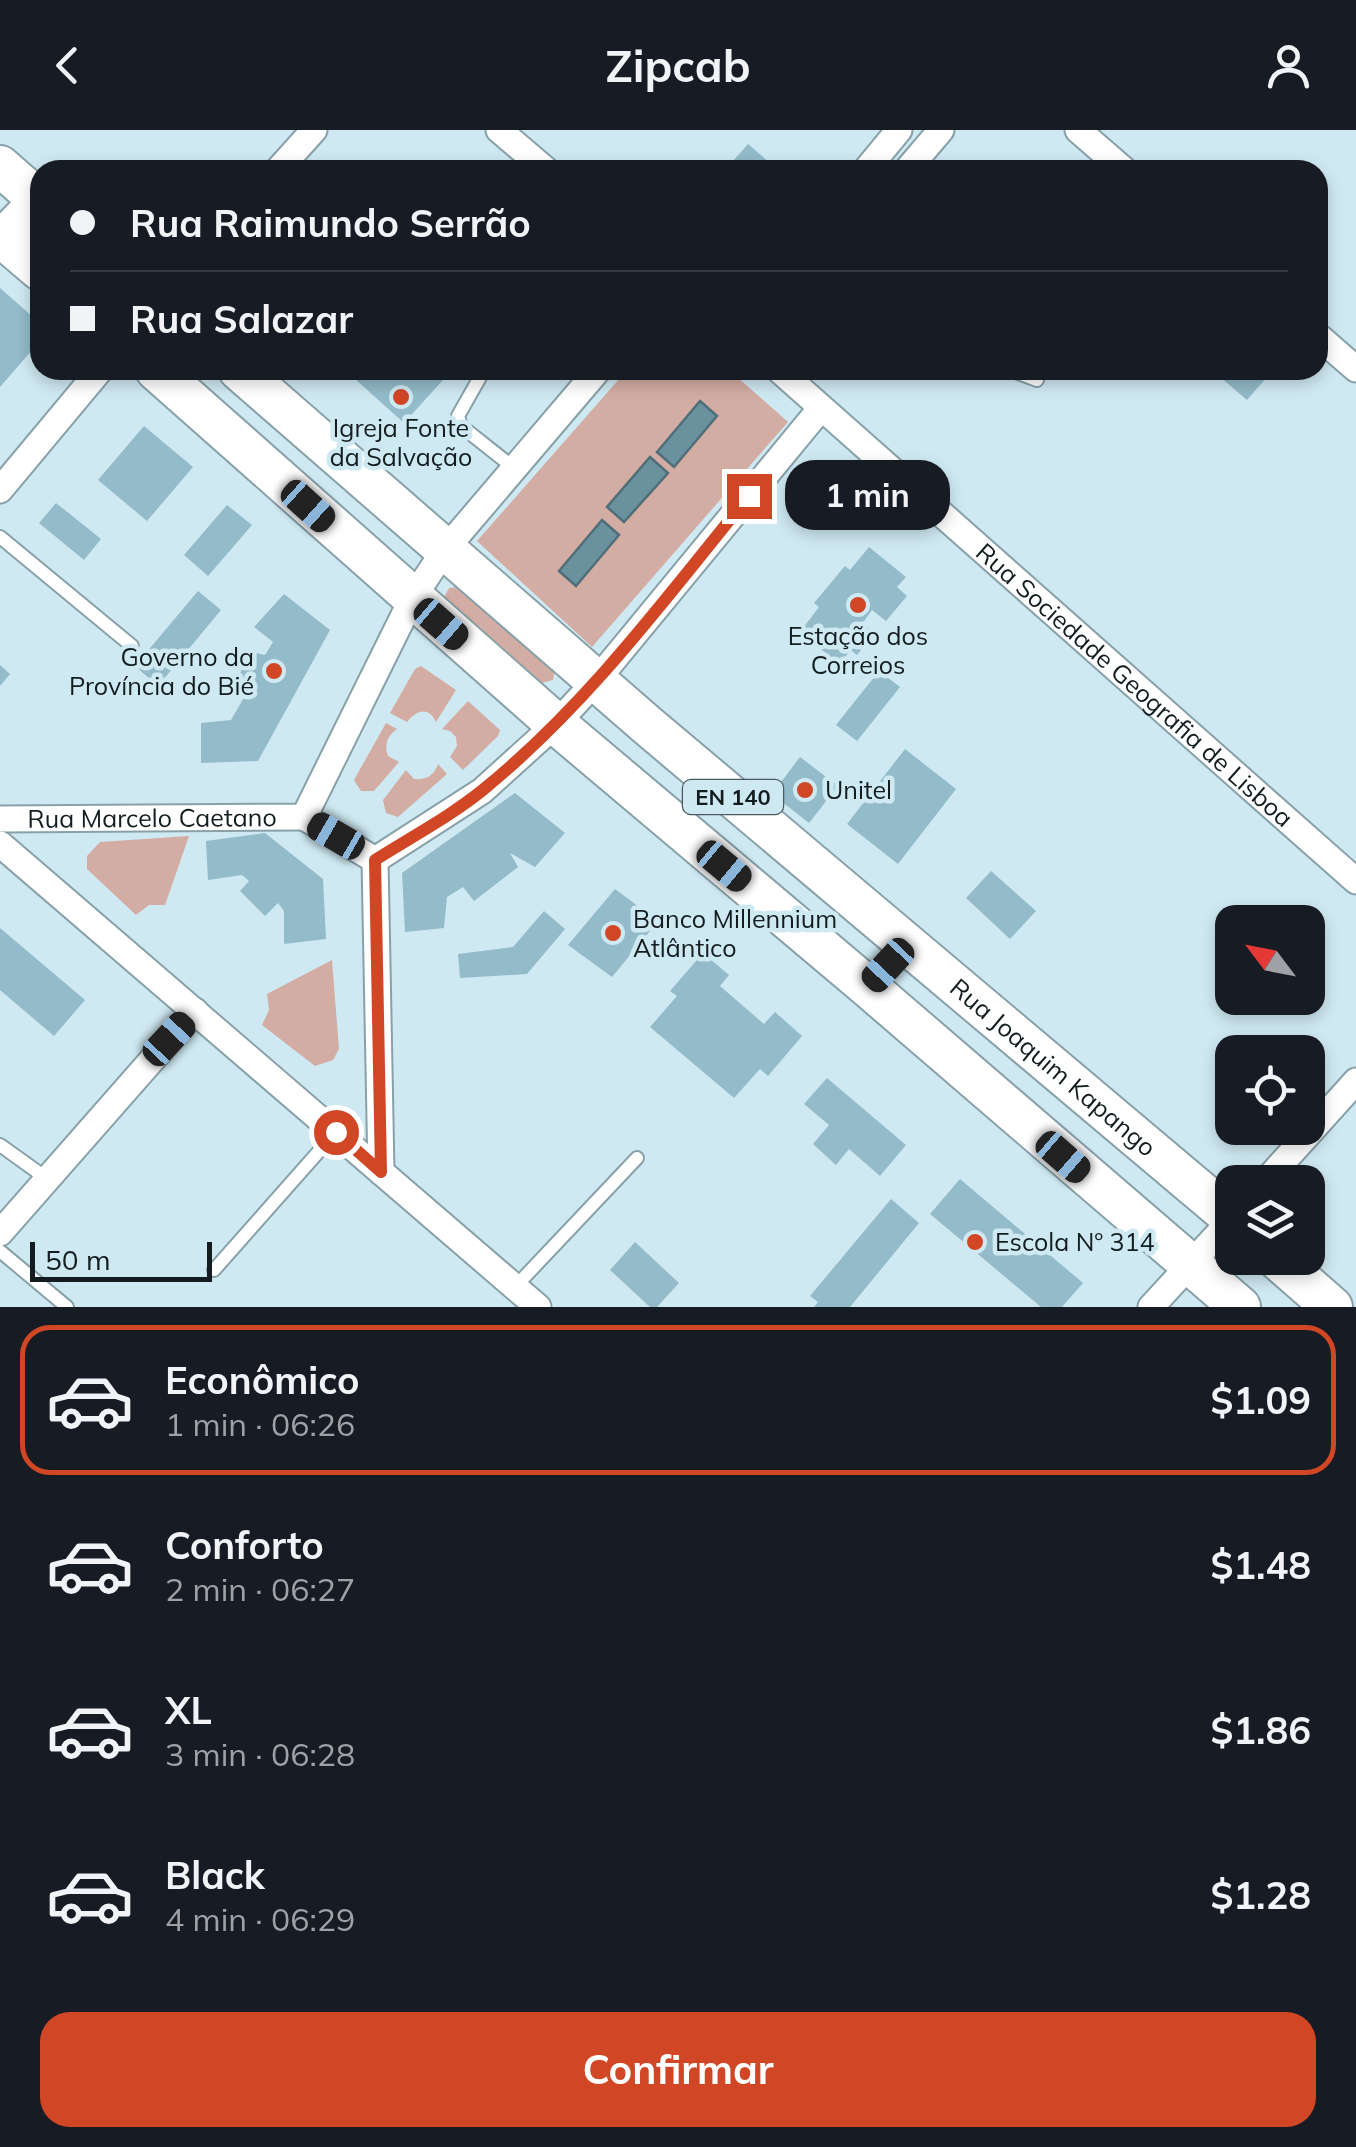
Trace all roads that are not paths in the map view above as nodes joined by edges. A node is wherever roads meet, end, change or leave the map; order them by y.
1 (314, 130) edge
2 (499, 130) edge
3 (900, 130) edge
4 (941, 130) edge
5 (1078, 130) edge
6 (287, 160) edge
7 (534, 160) edge
8 (874, 160) edge
9 (915, 160) edge
10 (1112, 160) edge
11 (0, 166) edge
12 (30, 192) edge
13 (30, 211) edge
14 (2, 238) edge
15 (30, 262) edge
16 (1328, 345) edge
17 (1356, 369) edge
18 (92, 380) edge
19 (167, 380) edge
20 (249, 380) edge
21 (478, 380) edge
22 (589, 380) edge
23 (790, 380) edge
24 (821, 408) junction
25 (514, 468) junction
26 (0, 490) edge
27 (0, 536) edge
28 (444, 550) junction
29 (412, 600) junction
30 (132, 646) dead end
31 (596, 681) junction
32 (556, 724) junction
33 (304, 817) junction
34 (0, 819) edge
35 (0, 844) edge
36 (375, 860) junction
37 (1356, 880) edge
38 (908, 943) junction
39 (868, 987) junction
40 (195, 1012) junction
41 (1356, 1081) edge
42 (336, 1132) junction
43 (0, 1144) edge
44 (637, 1158) dead end
45 (1280, 1165) edge
46 (381, 1172) junction
47 (46, 1178) junction
48 (1215, 1204) edge
49 (0, 1233) edge
50 (1215, 1236) edge
51 (0, 1251) edge
52 (1188, 1265) junction
53 (214, 1270) dead end
54 (1295, 1275) edge
55 (515, 1287) junction
56 (67, 1307) edge
57 (538, 1307) edge
58 (1151, 1307) edge
59 (1240, 1307) edge
60 (1332, 1307) edge

1 - 6 street
2 - 7 street
3 - 8 street
4 - 9 street
5 - 10 street
11 - 12 main road
13 - 14 main road
14 - 15 main road
16 - 17 street
18 - 26 street
19 - 29 main road, EN 140
20 - 28 main road, Rua Joaquim Kapango / EN 140
21 - 25 lane
22 - 25 street, Rua Marcelo Caetano
23 - 24 street, Rua Sociedade Geografia de Lisboa
24 - 31 street
24 - 37 street, Rua Sociedade Geografia de Lisboa
25 - 28 street, Rua Marcelo Caetano
27 - 30 lane
28 - 29 street, Rua Marcelo Caetano
28 - 31 main road, Rua Joaquim Kapango / EN 140
29 - 32 main road, EN 140
29 - 33 street, Rua Marcelo Caetano
31 - 32 street
31 - 38 main road, Rua Joaquim Kapango / EN 140
32 - 36 street
32 - 39 main road, EN 140
33 - 34 street, Rua Marcelo Caetano
33 - 36 street
35 - 40 street
36 - 46 street
38 - 39 main road
38 - 48 main road, Rua Joaquim Kapango / EN 140
39 - 52 main road, EN 140
40 - 42 street
40 - 47 street
41 - 45 street
42 - 46 street
42 - 53 lane
43 - 47 lane
44 - 55 lane
46 - 55 street
47 - 49 street
50 - 52 street
51 - 56 lane
52 - 58 street
52 - 59 main road, EN 140
54 - 60 main road
55 - 57 street

